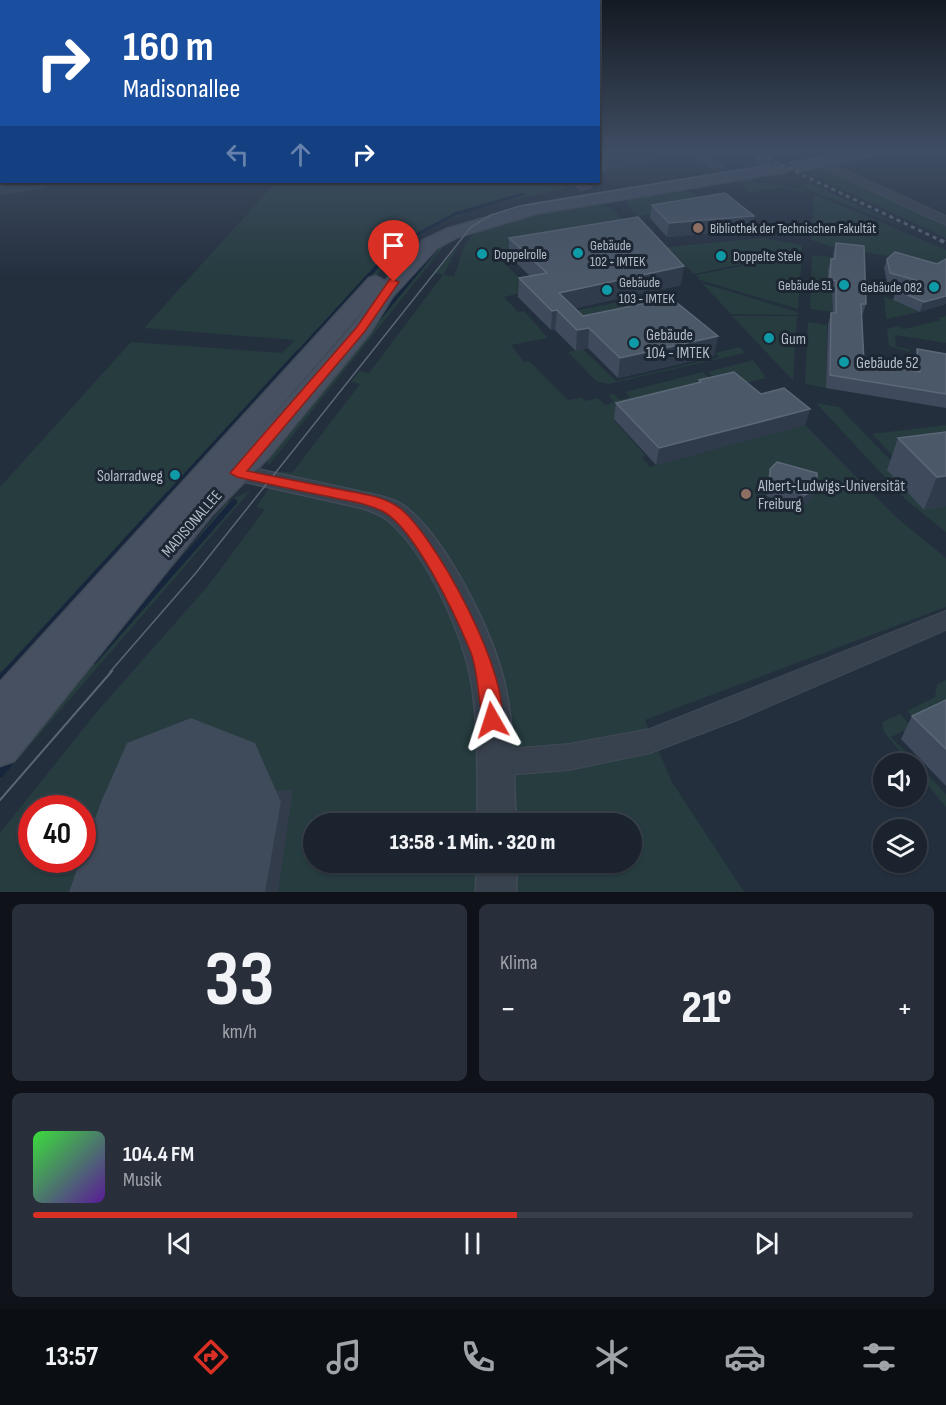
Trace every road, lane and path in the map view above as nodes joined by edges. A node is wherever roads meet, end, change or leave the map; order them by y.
1 (569, 193) edge
2 (580, 193) edge
3 (891, 193) edge
4 (946, 221) edge
5 (224, 470) junction
6 (946, 620) edge
7 (0, 708) edge
8 (0, 749) edge
9 (495, 763) junction
10 (497, 813) edge
11 (497, 873) edge
12 (496, 892) edge

1 - 5 main road, MADISONALLEE
2 - 5 main road, MADISONALLEE
3 - 4 street
5 - 7 main road, MADISONALLEE
5 - 8 main road, MADISONALLEE
5 - 9 street
6 - 9 street
9 - 10 street
11 - 12 street

